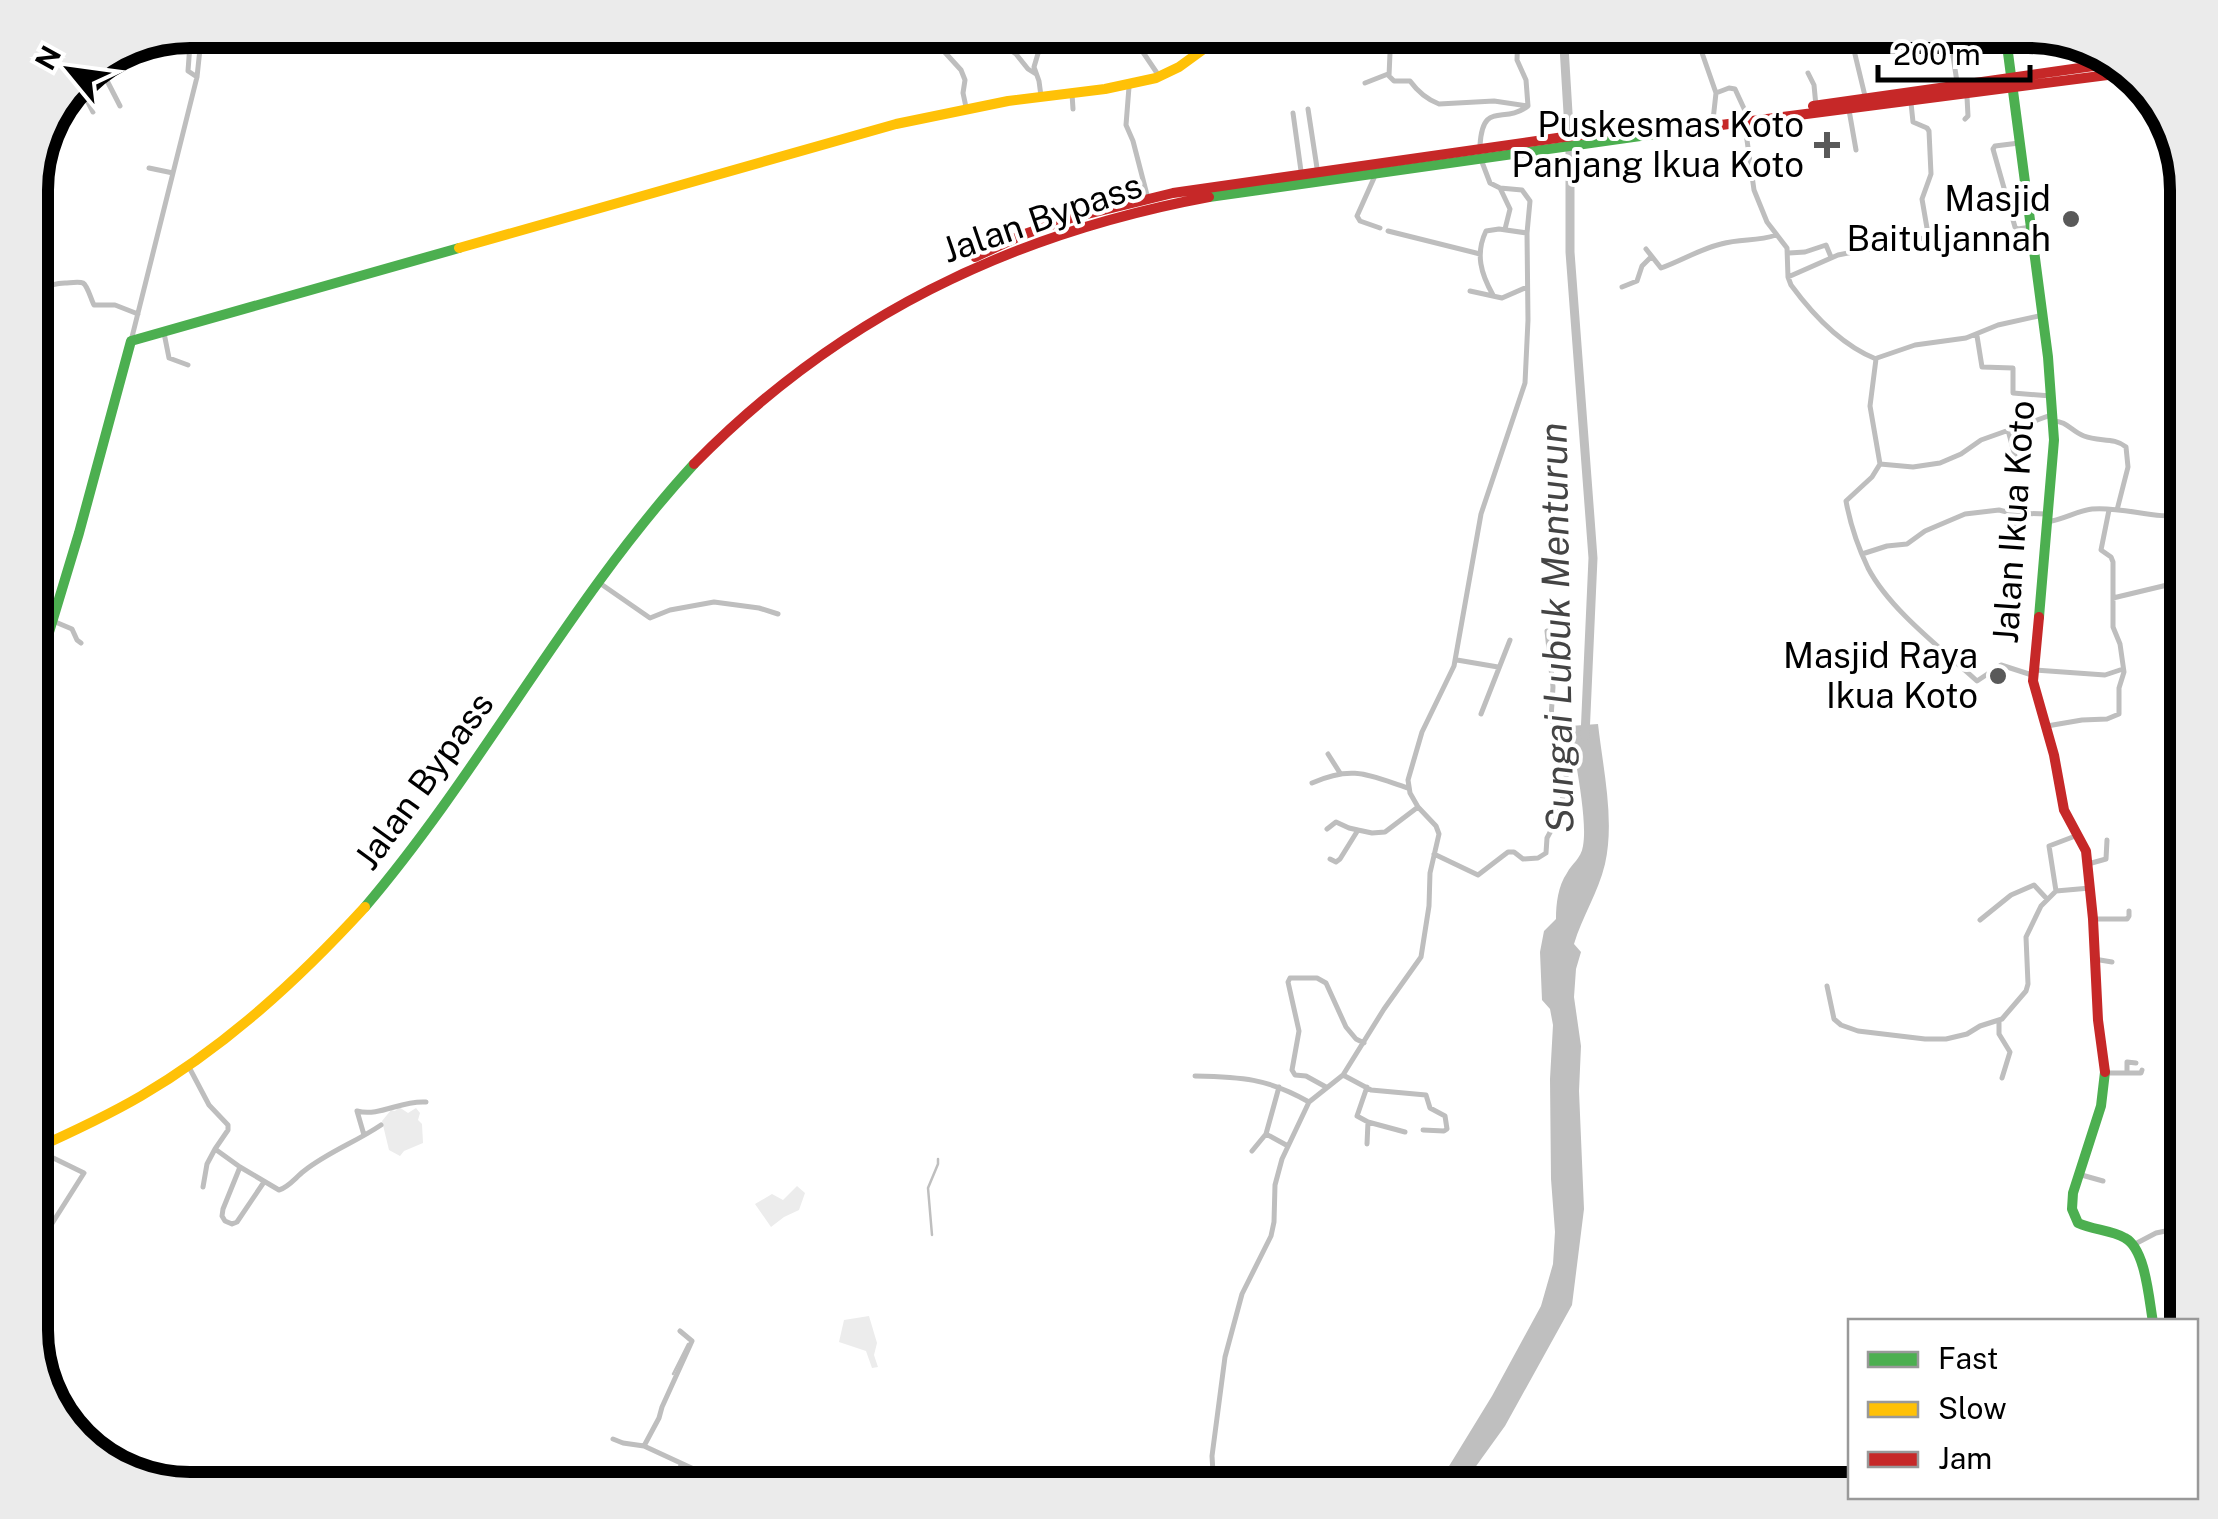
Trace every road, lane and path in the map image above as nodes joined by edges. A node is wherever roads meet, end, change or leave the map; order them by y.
1 (188, 48) edge
2 (200, 48) edge
3 (941, 48) edge
4 (1007, 48) edge
5 (1040, 48) edge
6 (1140, 48) edge
7 (1206, 48) edge
8 (1389, 48) edge
9 (1518, 48) edge
10 (1700, 48) edge
11 (1853, 48) edge
12 (2007, 48) edge
13 (1953, 56) dead end
14 (2099, 66) edge
15 (1808, 73) dead end
16 (1036, 74) junction
17 (1388, 74) junction
18 (2111, 74) edge
19 (1158, 76) junction
20 (196, 77) junction
21 (1365, 82) dead end
22 (2012, 83) junction
23 (1957, 85) junction
24 (1129, 87) junction
25 (1716, 93) junction
26 (1072, 94) junction
27 (1966, 94) junction
28 (1042, 96) junction
29 (1865, 99) junction
30 (1911, 102) junction
31 (1528, 106) junction
32 (966, 107) junction
33 (1073, 109) dead end
34 (1308, 109) dead end
35 (1816, 110) junction
36 (1849, 110) junction
37 (1293, 113) dead end
38 (1746, 119) junction
39 (1965, 119) dead end
40 (1714, 120) junction
41 (1621, 134) junction
42 (2019, 143) junction
43 (1856, 150) dead end
44 (1481, 154) junction
45 (149, 168) dead end
46 (1318, 171) junction
47 (173, 174) junction
48 (1301, 174) junction
49 (1374, 175) junction
50 (1500, 188) junction
51 (1227, 189) junction
52 (1148, 198) junction
53 (2031, 227) junction
54 (1380, 228) dead end
55 (1388, 230) dead end
56 (1506, 230) junction
57 (1527, 234) junction
58 (1776, 235) junction
59 (1646, 249) dead end
60 (1789, 253) junction
61 (1480, 254) junction
62 (1652, 258) junction
63 (1830, 258) junction
64 (1788, 277) junction
65 (48, 285) edge
66 (1526, 287) junction
67 (1622, 287) dead end
68 (1470, 291) dead end
69 (1493, 296) junction
70 (138, 314) junction
71 (2042, 315) junction
72 (164, 333) junction
73 (1976, 335) junction
74 (131, 342) junction
75 (1876, 359) junction
76 (188, 364) dead end
77 (2051, 396) junction
78 (2053, 418) junction
79 (2008, 430) junction
80 (2015, 456) dead end
81 (1880, 464) junction
82 (2108, 510) junction
83 (2117, 510) junction
84 (2016, 513) junction
85 (2170, 517) joint
86 (2046, 518) junction
87 (2016, 531) dead end
88 (2170, 533) dead end
89 (1862, 554) junction
90 (598, 582) junction
91 (2170, 584) edge
92 (2113, 598) junction
93 (778, 614) dead end
94 (54, 621) junction
95 (1547, 631) dead end
96 (48, 632) edge
97 (557, 634) junction
98 (1510, 640) dead end
99 (81, 643) dead end
100 (1456, 660) junction
101 (1498, 667) junction
102 (2124, 669) junction
103 (2032, 673) junction
104 (1481, 714) dead end
105 (2047, 726) junction
106 (1328, 754) dead end
107 (1340, 773) junction
108 (1312, 783) dead end
109 (1408, 788) junction
110 (1418, 808) junction
111 (1327, 829) dead end
112 (1358, 830) junction
113 (2078, 836) junction
114 (2106, 840) dead end
115 (1434, 854) junction
116 (1330, 859) dead end
117 (2088, 864) junction
118 (2090, 888) junction
119 (2056, 891) junction
120 (2047, 899) junction
121 (2129, 912) dead end
122 (2093, 918) junction
123 (1980, 920) dead end
124 (2094, 959) junction
125 (2112, 962) dead end
126 (1828, 986) dead end
127 (1998, 1021) junction
128 (1364, 1044) junction
129 (2136, 1062) dead end
130 (189, 1066) junction
131 (2142, 1070) dead end
132 (2105, 1073) junction
133 (2127, 1073) junction
134 (1343, 1074) junction
135 (1194, 1076) dead end
136 (2002, 1078) dead end
137 (1326, 1086) junction
138 (1279, 1087) junction
139 (1367, 1087) junction
140 (426, 1102) dead end
141 (1309, 1102) junction
142 (1368, 1122) junction
143 (381, 1125) dead end
144 (1423, 1130) dead end
145 (1404, 1132) dead end
146 (1266, 1134) junction
147 (365, 1136) junction
148 (48, 1139) joint
149 (1367, 1144) dead end
150 (1288, 1146) junction
151 (215, 1149) junction
152 (1252, 1150) dead end
153 (48, 1157) edge
154 (240, 1167) junction
155 (2078, 1174) junction
156 (264, 1182) junction
157 (2103, 1182) dead end
158 (203, 1187) dead end
159 (48, 1230) edge
160 (2170, 1230) edge
161 (2135, 1244) junction
162 (2152, 1319) edge
163 (680, 1332) dead end
164 (613, 1439) dead end
165 (644, 1446) junction
166 (681, 1464) junction
167 (680, 1472) edge
168 (699, 1472) edge
169 (1213, 1472) edge

1 - 20 street
2 - 20 street
3 - 32 street
4 - 16 street
5 - 16 street
6 - 19 street
7 - 19 main road
8 - 17 street
9 - 31 street
10 - 25 street
11 - 29 street
12 - 22 main road, Jalan Ikua Koto
13 - 23 street
14 - 22 main road
15 - 35 street
16 - 28 street
17 - 21 street
17 - 31 street
18 - 22 main road, Jalan Bypass
19 - 24 main road
20 - 47 street
22 - 23 main road, Jalan Bypass
22 - 27 main road, Jalan Bypass
22 - 42 main road, Jalan Ikua Koto
23 - 29 main road, Jalan Bypass
24 - 26 main road
24 - 52 street
25 - 38 street
25 - 40 street
26 - 28 main road
26 - 33 street
27 - 30 main road, Jalan Bypass
27 - 39 street
28 - 32 main road
29 - 35 main road, Jalan Bypass
30 - 36 main road, Jalan Bypass
30 - 63 street
31 - 44 street
32 - 72 main road
34 - 46 street
35 - 36 main road, Jalan Bypass
35 - 38 main road, Jalan Bypass
36 - 43 street
37 - 48 street
38 - 40 main road, Jalan Bypass
38 - 41 main road, Jalan Bypass
38 - 58 street
40 - 41 main road, Jalan Bypass
41 - 44 main road, Jalan Bypass
42 - 53 main road, Jalan Ikua Koto
42 - 53 street
44 - 46 main road, Jalan Bypass
44 - 49 main road, Jalan Bypass
44 - 50 street
45 - 47 street
46 - 48 main road, Jalan Bypass
47 - 70 street
48 - 51 main road, Jalan Bypass
49 - 51 main road, Jalan Bypass
49 - 54 street
50 - 56 street
50 - 57 street
51 - 52 main road, Jalan Bypass
51 - 90 main road, Jalan Bypass
52 - 97 main road, Jalan Bypass
53 - 71 main road, Jalan Ikua Koto
55 - 61 street
56 - 57 street
56 - 61 street
57 - 66 street
58 - 60 street
58 - 62 street
59 - 62 street
60 - 63 street
60 - 64 street
61 - 69 street
62 - 67 street
63 - 64 street
64 - 75 street
65 - 70 street
66 - 69 street
66 - 100 street
68 - 69 street
70 - 74 street
71 - 73 street
71 - 77 main road, Jalan Ikua Koto
72 - 74 main road
72 - 76 street
73 - 75 street
73 - 77 street
74 - 94 main road
75 - 81 street
77 - 78 main road, Jalan Ikua Koto
78 - 79 street
78 - 83 street
78 - 86 main road, Jalan Ikua Koto
79 - 80 street
79 - 81 street
81 - 89 street
82 - 83 street
82 - 86 street
82 - 92 street
83 - 85 street
84 - 86 street
84 - 87 street
84 - 89 street
85 - 88 street
86 - 103 main road, Jalan Ikua Koto
89 - 103 street
90 - 93 street
90 - 97 main road, Jalan Bypass
91 - 92 street
92 - 102 street
94 - 96 main road
94 - 99 street
95 - 115 street
97 - 130 main road, Jalan Bypass
97 - 148 main road, Jalan Bypass
98 - 101 street
100 - 101 street
100 - 109 street
101 - 104 street
102 - 103 street
102 - 105 street
103 - 105 main road, Jalan Ikua Koto
105 - 113 main road, Jalan Ikua Koto
106 - 107 street
107 - 108 street
107 - 109 street
109 - 110 street
110 - 112 street
110 - 115 street
111 - 112 street
112 - 116 street
113 - 117 main road, Jalan Ikua Koto
113 - 119 street
114 - 117 street
115 - 128 street
117 - 118 main road, Jalan Ikua Koto
118 - 119 street
118 - 122 main road, Jalan Ikua Koto
119 - 120 street
120 - 123 street
120 - 127 street
121 - 122 street
122 - 124 main road, Jalan Ikua Koto
124 - 125 street
124 - 132 main road, Jalan Ikua Koto
126 - 127 street
127 - 136 street
128 - 134 street
128 - 137 street
129 - 133 street
130 - 148 main road, Jalan Bypass
130 - 151 street
131 - 133 street
132 - 133 street
132 - 155 main road, Jalan Ikua Koto
134 - 137 street
134 - 139 street
135 - 138 street
137 - 141 street
138 - 141 street
138 - 146 street
139 - 142 street
139 - 144 street
140 - 147 street
141 - 150 street
142 - 145 street
142 - 149 street
143 - 147 street
146 - 150 street
146 - 152 street
147 - 156 street
150 - 169 street
151 - 154 street
151 - 158 street
153 - 159 street
154 - 156 street
154 - 156 street
155 - 157 street
155 - 161 main road, Jalan Ikua Koto
160 - 161 street
161 - 162 main road
163 - 165 street
164 - 165 street
165 - 166 street
166 - 167 street
166 - 168 street

